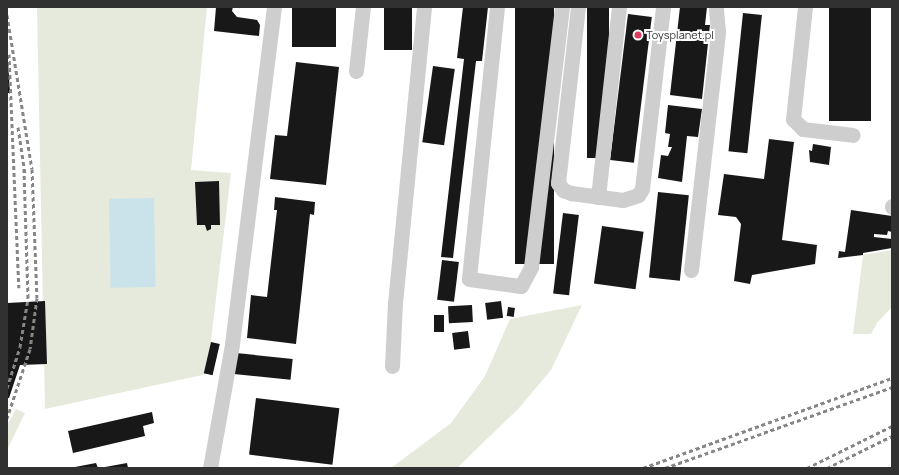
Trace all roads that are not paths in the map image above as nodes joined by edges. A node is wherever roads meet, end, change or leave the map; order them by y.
1 (274, 7) edge
2 (363, 7) edge
3 (424, 7) edge
4 (497, 7) edge
5 (562, 7) edge
6 (578, 7) edge
7 (620, 7) edge
8 (663, 7) edge
9 (716, 7) edge
10 (805, 7) edge
11 (356, 71) dead end
12 (853, 135) dead end
13 (598, 197) junction
14 (691, 270) dead end
15 (392, 366) dead end
16 (210, 468) edge

1 - 16 lane
2 - 11 lane
3 - 15 lane
4 - 5 lane
6 - 13 lane
7 - 13 lane
8 - 13 lane
9 - 14 lane
10 - 12 lane

